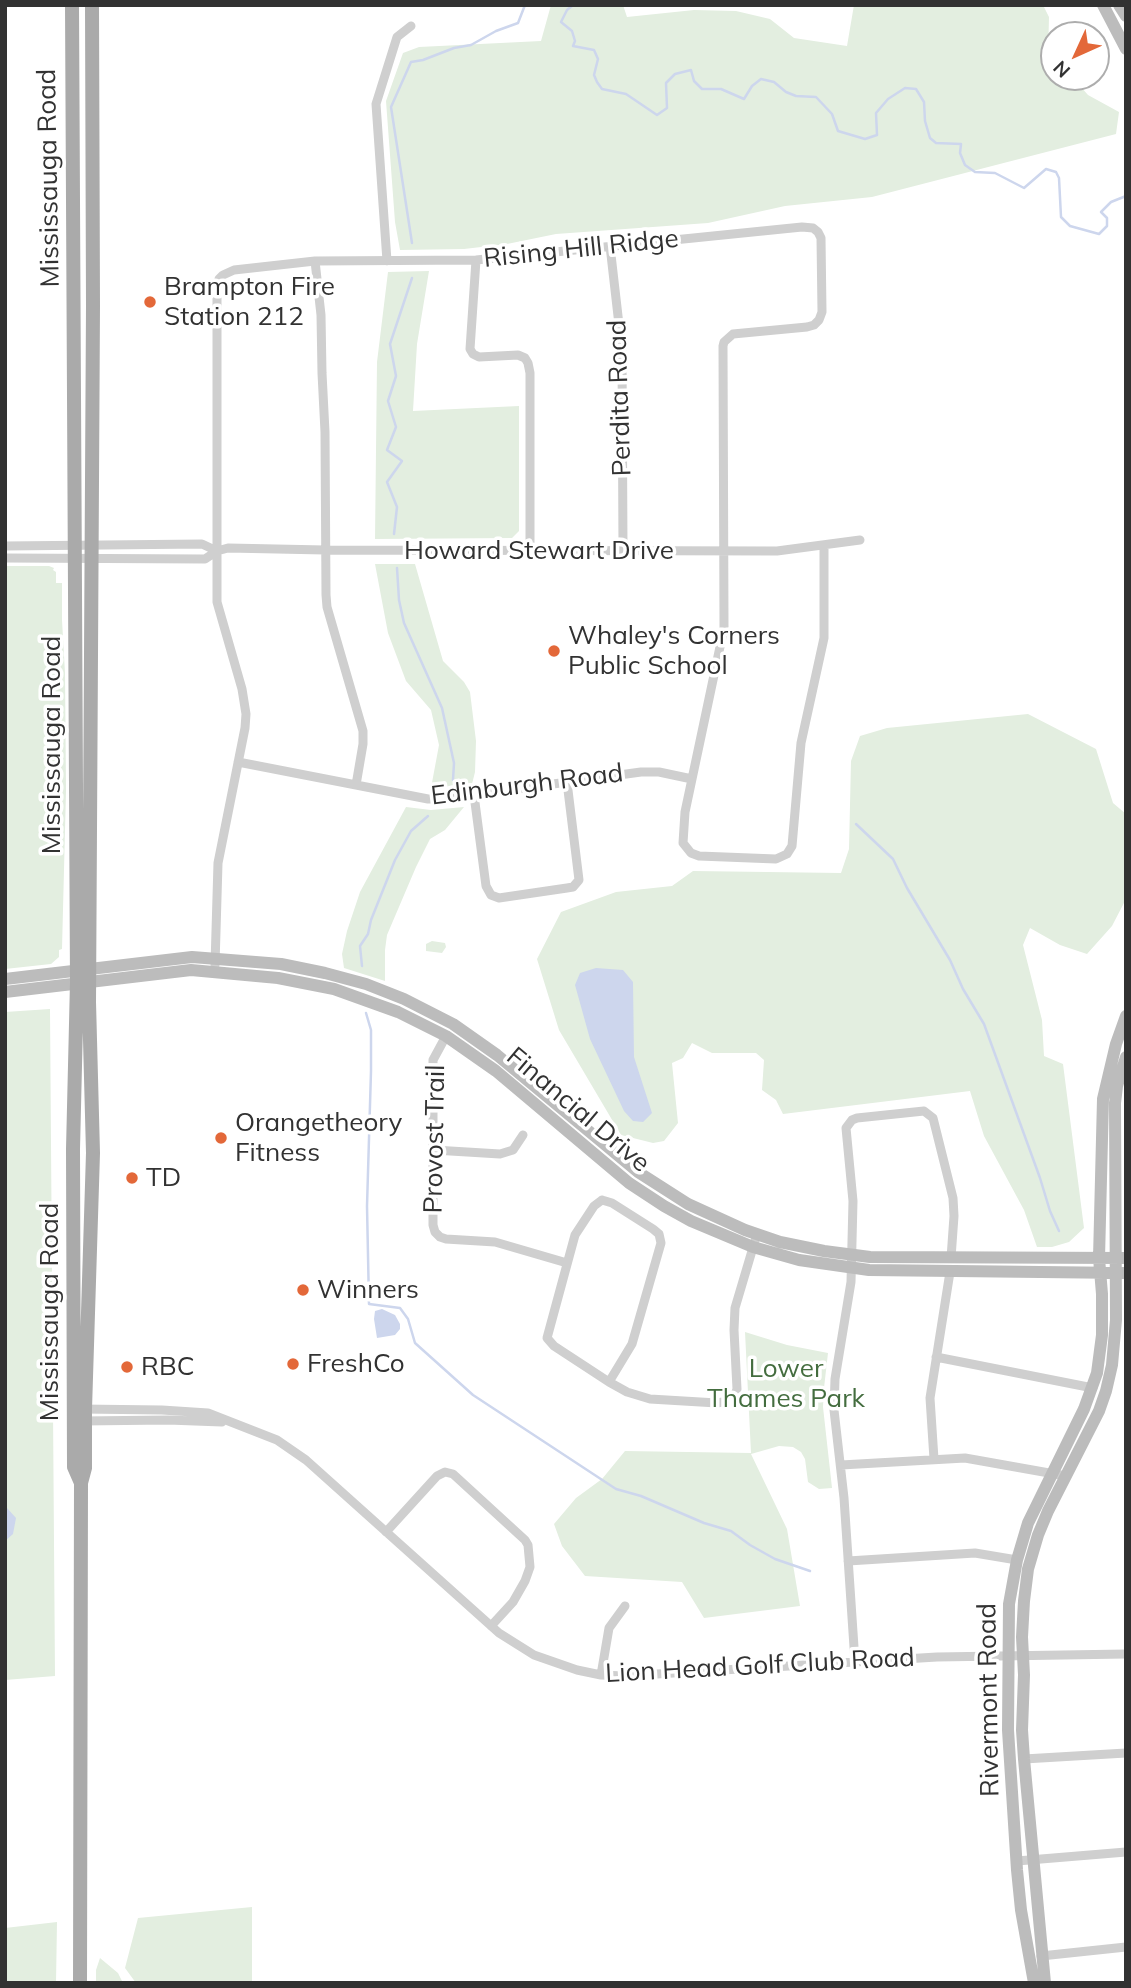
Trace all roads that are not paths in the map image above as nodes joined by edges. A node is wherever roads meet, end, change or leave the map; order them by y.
1 (72, 5) edge
2 (92, 5) edge
3 (1103, 5) edge
4 (1119, 5) edge
5 (1126, 16) edge
6 (411, 26) dead end
7 (1126, 49) edge
8 (610, 246) junction
9 (476, 260) junction
10 (315, 261) junction
11 (387, 261) junction
12 (860, 540) dead end
13 (824, 545) junction
14 (5, 546) edge
15 (325, 550) junction
16 (623, 550) junction
17 (217, 551) junction
18 (530, 551) junction
19 (724, 551) junction
20 (75, 552) junction
21 (92, 552) junction
22 (5, 558) edge
23 (238, 762) junction
24 (692, 779) junction
25 (567, 782) junction
26 (356, 785) junction
27 (474, 795) junction
28 (215, 965) junction
29 (83, 976) junction
30 (5, 979) edge
31 (5, 992) edge
32 (1126, 1016) edge
33 (446, 1036) junction
34 (1121, 1066) edge
35 (523, 1136) dead end
36 (434, 1150) junction
37 (1121, 1169) edge
38 (757, 1234) junction
39 (753, 1247) junction
40 (852, 1255) junction
41 (951, 1258) junction
42 (1099, 1258) junction
43 (1121, 1258) edge
44 (567, 1263) junction
45 (851, 1269) junction
46 (950, 1272) junction
47 (1100, 1273) junction
48 (1121, 1273) edge
49 (936, 1357) junction
50 (609, 1382) junction
51 (1093, 1388) junction
52 (80, 1415) junction
53 (934, 1459) junction
54 (841, 1465) junction
55 (1052, 1473) junction
56 (1066, 1476) junction
57 (386, 1532) junction
58 (1017, 1560) junction
59 (848, 1561) junction
60 (625, 1606) dead end
61 (491, 1626) junction
62 (1126, 1654) edge
63 (1008, 1656) junction
64 (1023, 1656) junction
65 (855, 1662) junction
66 (601, 1675) junction
67 (1126, 1754) edge
68 (1024, 1759) junction
69 (1126, 1852) edge
70 (1017, 1861) junction
71 (1033, 1861) junction
72 (1126, 1947) edge
73 (1041, 1956) junction
74 (80, 1983) edge
75 (1034, 1983) edge
76 (1045, 1983) edge

1 - 20 main road, Mississauga Road
2 - 21 main road, Mississauga Road
3 - 7 street
4 - 5 street
6 - 11 street
8 - 9 street, Rising Hill Ridge
8 - 16 street, Perdita Road
8 - 19 street, Rising Hill Ridge
9 - 11 street, Rising Hill Ridge
9 - 18 street
10 - 11 street, Rising Hill Ridge
10 - 15 street
10 - 17 street, Rising Hill Ridge
12 - 13 street, Howard Stewart Drive
13 - 19 street, Howard Stewart Drive
13 - 24 street
14 - 20 street
15 - 17 street, Howard Stewart Drive
15 - 18 street, Howard Stewart Drive
15 - 26 street
16 - 18 street, Howard Stewart Drive
16 - 19 street, Howard Stewart Drive
17 - 21 street, Howard Stewart Drive
17 - 21 street, Howard Stewart Drive
17 - 23 street
19 - 24 street
20 - 21 street, Howard Stewart Drive
20 - 21 street, Howard Stewart Drive
20 - 22 street
20 - 29 main road, Mississauga Road
21 - 29 main road, Mississauga Road
23 - 26 street, Edinburgh Road
23 - 28 street
24 - 25 street, Edinburgh Road
25 - 27 street, Edinburgh Road
25 - 27 street
26 - 27 street, Edinburgh Road
28 - 29 street, Financial Drive
28 - 33 street, Financial Drive
28 - 38 street, Financial Drive
29 - 30 street, Financial Drive
29 - 31 street, Financial Drive
29 - 52 main road, Mississauga Road
32 - 34 street, Rivermont Road
33 - 36 street, Provost Trail
33 - 39 street, Financial Drive
34 - 37 street, Rivermont Road
34 - 42 street, Rivermont Road
35 - 36 street
36 - 44 street, Provost Trail
37 - 43 street, Rivermont Road
38 - 39 street
38 - 40 street, Financial Drive
39 - 45 street, Financial Drive
39 - 50 street
40 - 41 street, Financial Drive
40 - 41 street
40 - 45 street
41 - 42 street, Financial Drive
42 - 43 street, Financial Drive
42 - 47 street, Rivermont Road
43 - 48 street, Rivermont Road
44 - 50 street
44 - 50 street
45 - 46 street, Financial Drive
45 - 54 street
46 - 47 street, Financial Drive
46 - 49 street
47 - 48 street, Financial Drive
47 - 51 street, Rivermont Road
48 - 56 street, Rivermont Road
49 - 51 street
49 - 53 street
51 - 55 street, Rivermont Road
52 - 57 street, Lion Head Golf Club Road
52 - 74 main road, Mississauga Road
53 - 54 street
53 - 55 street
54 - 59 street
55 - 56 street
55 - 58 street, Rivermont Road
56 - 64 street, Rivermont Road
57 - 61 street, Lion Head Golf Club Road
57 - 61 street
58 - 59 street
58 - 63 street, Rivermont Road
59 - 65 street
60 - 66 street
61 - 66 street, Lion Head Golf Club Road
62 - 64 street, Lion Head Golf Club Road
63 - 64 street, Lion Head Golf Club Road
63 - 65 street, Lion Head Golf Club Road
63 - 70 street, Rivermont Road
64 - 68 street, Rivermont Road
65 - 66 street, Lion Head Golf Club Road
67 - 68 street
68 - 71 street, Rivermont Road
69 - 71 street
70 - 71 street
70 - 75 street, Rivermont Road
71 - 73 street, Rivermont Road
72 - 73 street
73 - 76 street, Rivermont Road

